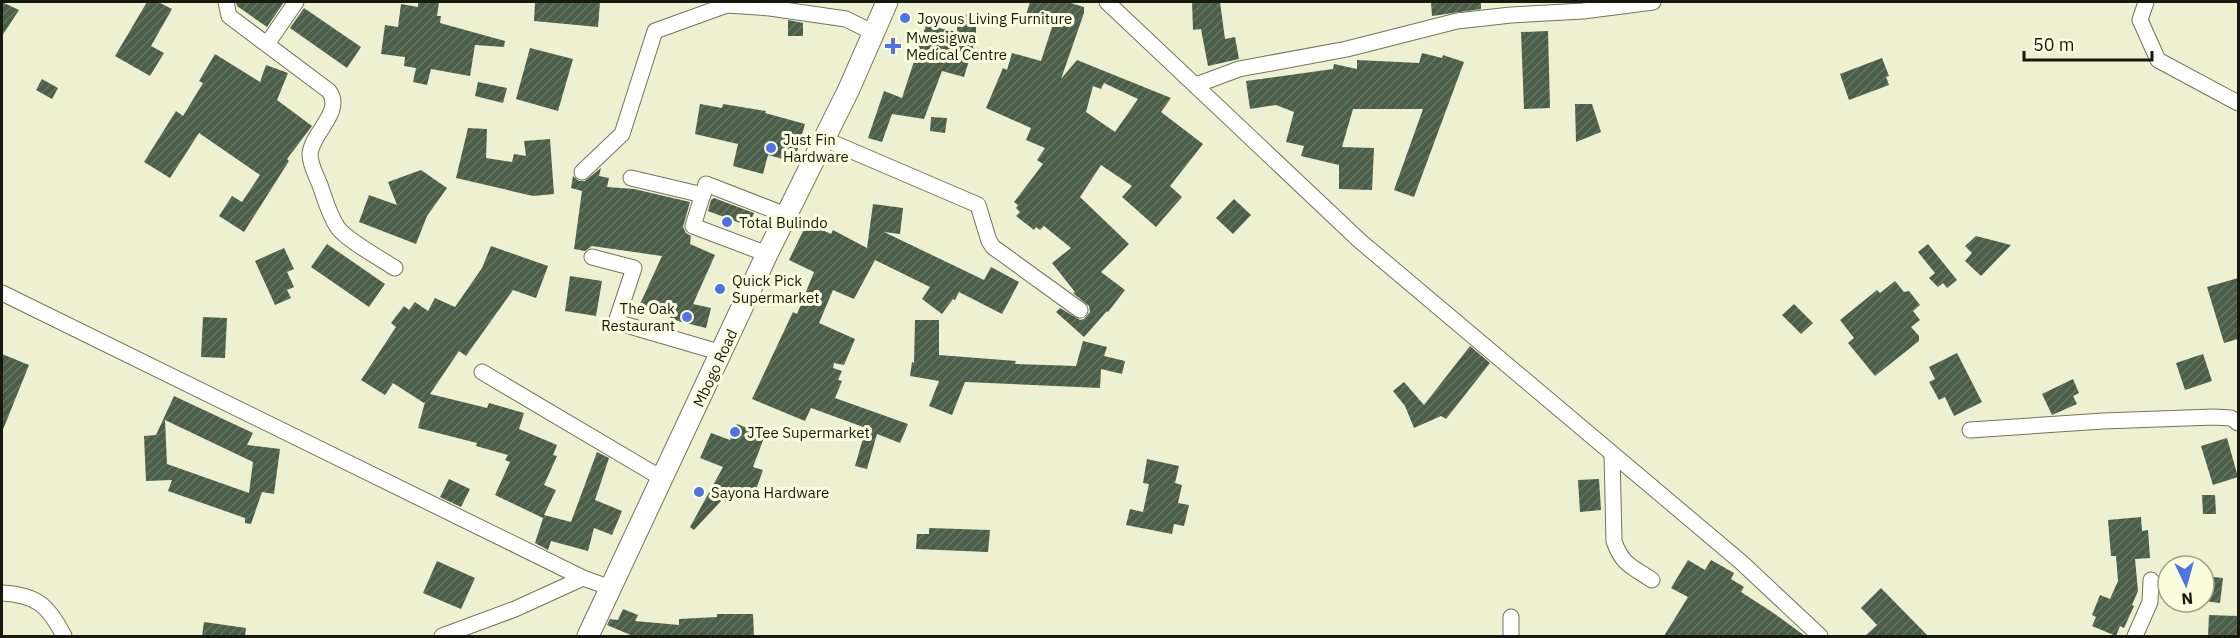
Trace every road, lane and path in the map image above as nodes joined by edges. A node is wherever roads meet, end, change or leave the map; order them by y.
1 (226, 2) edge
2 (296, 2) edge
3 (887, 2) edge
4 (1107, 2) edge
5 (1653, 2) edge
6 (2146, 2) edge
7 (874, 33) junction
8 (267, 44) junction
9 (1196, 85) junction
10 (2238, 103) edge
11 (824, 139) junction
12 (582, 172) dead end
13 (631, 178) dead end
14 (703, 195) junction
15 (786, 215) junction
16 (767, 254) junction
17 (592, 257) dead end
18 (395, 268) dead end
19 (2, 293) edge
20 (1080, 309) dead end
21 (722, 352) junction
22 (482, 372) dead end
23 (2238, 423) edge
24 (1970, 430) dead end
25 (1612, 454) junction
26 (663, 479) junction
27 (583, 578) junction
28 (1653, 580) dead end
29 (2151, 580) dead end
30 (611, 588) junction
31 (2, 593) edge
32 (1511, 616) dead end
33 (64, 636) edge
34 (442, 636) edge
35 (588, 636) edge
36 (1511, 636) edge
37 (1820, 636) edge
38 (2135, 636) edge

1 - 8 street
2 - 8 street
3 - 7 main road, Mbogo Road
4 - 9 street
5 - 9 street
6 - 10 street
7 - 11 main road, Mbogo Road
7 - 12 street
8 - 18 street
9 - 25 street
11 - 15 main road, Mbogo Road
11 - 20 street
13 - 14 street
14 - 15 street
14 - 16 street
15 - 16 main road, Mbogo Road
16 - 21 main road, Mbogo Road
17 - 21 street
19 - 27 street
21 - 26 main road, Mbogo Road
22 - 26 street
23 - 24 street
25 - 28 street
25 - 37 street
26 - 30 main road, Mbogo Road
27 - 30 street
27 - 34 street
29 - 38 street
30 - 35 main road, Mbogo Road
31 - 33 street
32 - 36 street

